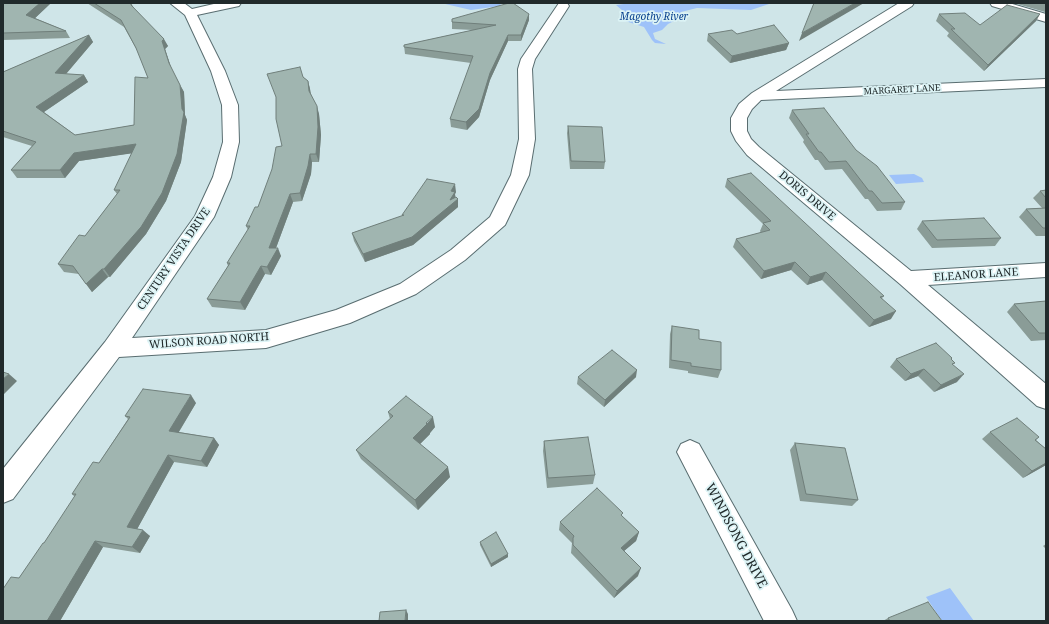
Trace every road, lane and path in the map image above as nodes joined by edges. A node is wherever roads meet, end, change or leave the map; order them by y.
1 (235, 3) edge
2 (908, 3) edge
3 (996, 3) edge
4 (563, 6) dead end
5 (183, 8) edge
6 (1046, 18) edge
7 (1046, 83) edge
8 (757, 96) junction
9 (1046, 270) edge
10 (906, 279) junction
11 (113, 348) junction
12 (1046, 400) edge
13 (690, 452) dead end
14 (3, 489) edge
15 (782, 621) edge

1 - 5 street
2 - 8 street, DORIS DRIVE
3 - 6 street
4 - 11 street, WILSON ROAD NORTH
5 - 11 street, CENTURY VISTA DRIVE
7 - 8 street, MARGARET LANE
8 - 10 street, DORIS DRIVE
9 - 10 street, ELEANOR LANE
10 - 12 street, DORIS DRIVE
11 - 14 street, CENTURY VISTA DRIVE
13 - 15 street, WINDSONG DRIVE

